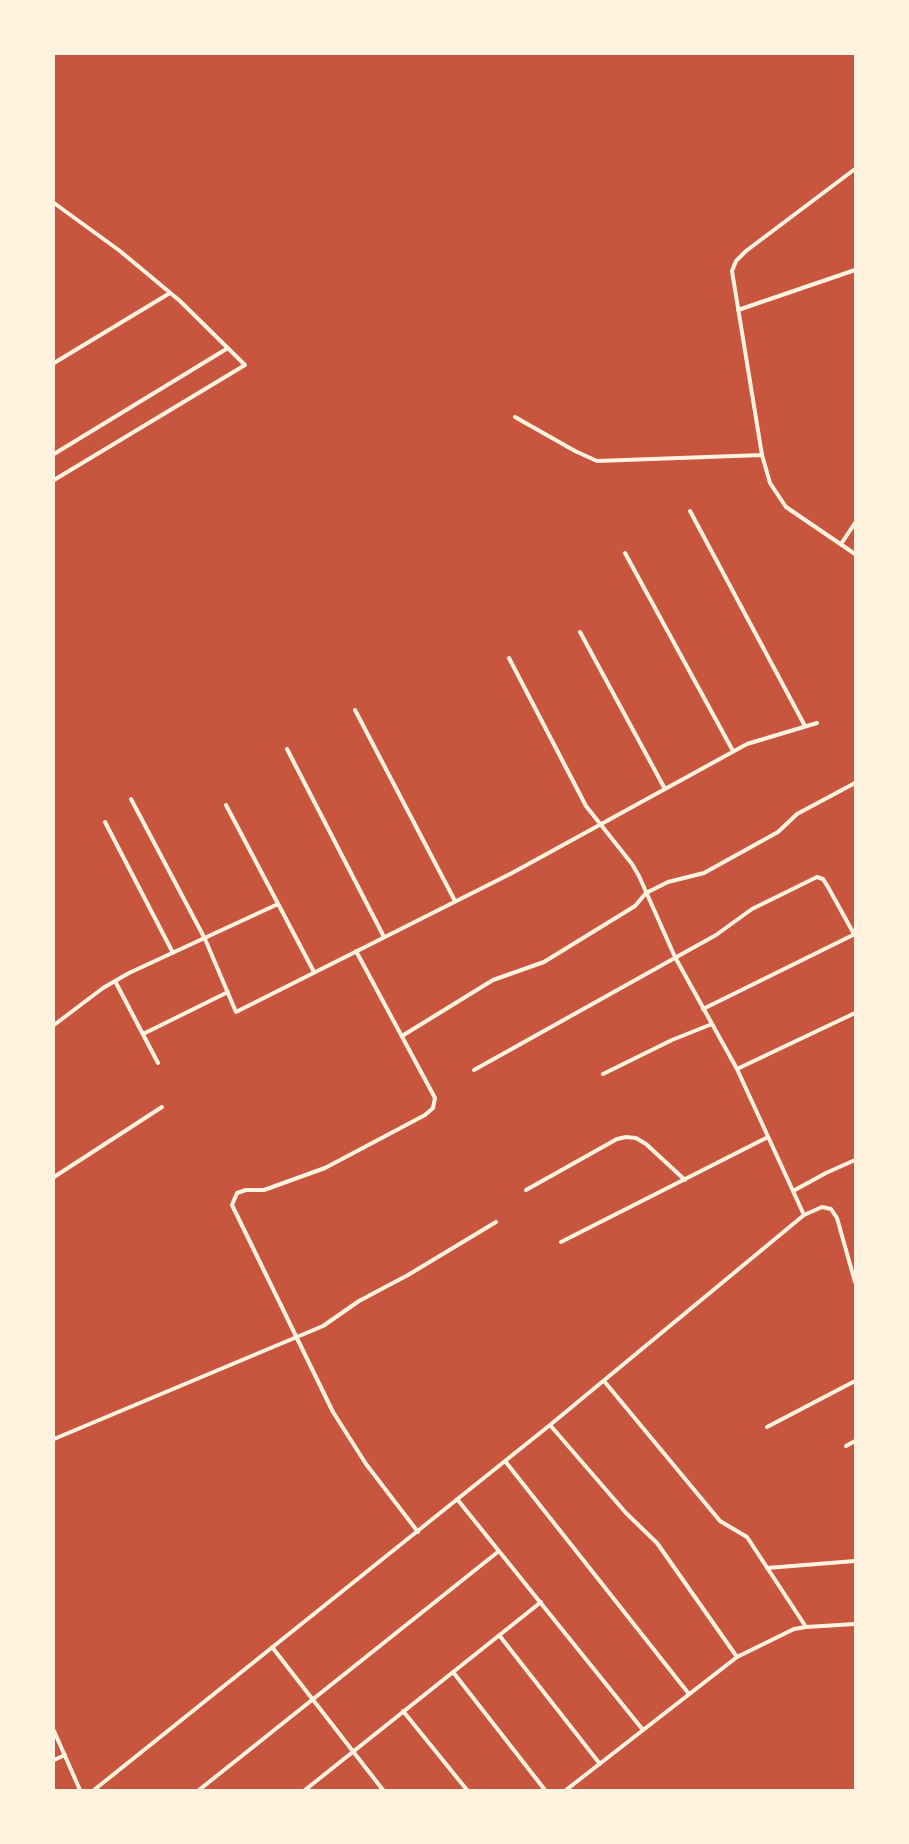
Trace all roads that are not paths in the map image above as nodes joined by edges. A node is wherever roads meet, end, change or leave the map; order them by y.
1 (855, 169) edge
2 (54, 203) edge
3 (855, 270) edge
4 (170, 293) junction
5 (738, 310) junction
6 (228, 348) junction
7 (55, 361) edge
8 (515, 417) dead end
9 (54, 454) edge
10 (762, 455) junction
11 (54, 480) edge
12 (690, 511) dead end
13 (855, 522) edge
14 (841, 544) junction
15 (625, 553) dead end
16 (855, 554) edge
17 (580, 632) dead end
18 (509, 658) dead end
19 (355, 710) dead end
20 (817, 723) dead end
21 (805, 726) junction
22 (287, 749) dead end
23 (734, 751) junction
24 (855, 783) edge
25 (664, 789) junction
26 (131, 799) dead end
27 (226, 805) dead end
28 (105, 822) dead end
29 (599, 825) junction
30 (646, 893) junction
31 (455, 901) junction
32 (278, 904) junction
33 (854, 934) edge
34 (384, 937) junction
35 (205, 939) junction
36 (356, 951) junction
37 (173, 953) junction
38 (675, 957) junction
39 (314, 972) junction
40 (116, 981) junction
41 (228, 992) junction
42 (704, 1009) junction
43 (855, 1013) edge
44 (712, 1024) junction
45 (54, 1025) edge
46 (143, 1034) junction
47 (402, 1036) junction
48 (158, 1063) dead end
49 (474, 1070) dead end
50 (737, 1070) junction
51 (603, 1074) dead end
52 (162, 1107) dead end
53 (768, 1138) junction
54 (855, 1160) edge
55 (54, 1177) edge
56 (685, 1180) junction
57 (526, 1190) dead end
58 (792, 1191) junction
59 (804, 1216) junction
60 (496, 1222) dead end
61 (561, 1242) dead end
62 (855, 1282) edge
63 (296, 1336) junction
64 (604, 1381) junction
65 (855, 1381) edge
66 (550, 1425) junction
67 (767, 1427) dead end
68 (54, 1439) edge
69 (855, 1441) edge
70 (846, 1446) dead end
71 (505, 1461) junction
72 (458, 1499) junction
73 (418, 1532) junction
74 (499, 1551) junction
75 (855, 1562) edge
76 (767, 1568) junction
77 (541, 1602) junction
78 (855, 1624) edge
79 (806, 1627) junction
80 (499, 1635) junction
81 (272, 1647) junction
82 (737, 1657) junction
83 (453, 1672) junction
84 (689, 1694) junction
85 (313, 1700) junction
86 (403, 1711) junction
87 (643, 1730) junction
88 (54, 1731) edge
89 (353, 1751) junction
90 (65, 1755) junction
91 (54, 1760) edge
92 (600, 1764) junction
93 (80, 1790) edge
94 (94, 1790) edge
95 (199, 1790) edge
96 (306, 1790) edge
97 (383, 1790) edge
98 (467, 1790) edge
99 (545, 1790) edge
100 (566, 1790) edge

1 - 5 street
2 - 4 street
3 - 5 street
4 - 6 street
4 - 7 street
5 - 10 street
6 - 9 street
6 - 11 street
8 - 10 street
10 - 14 street
12 - 21 street
13 - 14 street
14 - 16 street
15 - 23 street
17 - 25 street
18 - 29 street
19 - 31 street
20 - 21 street
21 - 23 street
22 - 34 street
23 - 25 street
24 - 30 street
25 - 29 street
26 - 35 street
27 - 32 street
28 - 37 street
29 - 30 street
29 - 31 street
30 - 38 street
30 - 47 street
31 - 34 street
32 - 35 street
32 - 39 street
33 - 38 street
33 - 42 street
34 - 36 street
35 - 37 street
35 - 41 street
36 - 39 street
36 - 47 street
37 - 40 street
38 - 42 street
38 - 49 street
39 - 41 street
40 - 45 street
40 - 46 street
41 - 46 street
42 - 44 street
43 - 50 street
44 - 50 street
44 - 51 street
46 - 48 street
47 - 63 street
50 - 53 street
52 - 55 street
53 - 56 street
53 - 58 street
54 - 58 street
56 - 57 street
56 - 61 street
58 - 59 street
59 - 62 street
59 - 64 street
60 - 63 street
63 - 68 street
63 - 73 street
64 - 66 street
64 - 76 street
65 - 67 street
66 - 71 street
66 - 82 street
69 - 70 street
71 - 72 street
71 - 84 street
72 - 73 street
72 - 74 street
73 - 81 street
74 - 77 street
74 - 85 street
75 - 76 street
76 - 79 street
77 - 80 street
77 - 87 street
78 - 79 street
79 - 82 street
80 - 83 street
80 - 92 street
81 - 85 street
81 - 94 street
82 - 84 street
83 - 86 street
83 - 99 street
84 - 87 street
85 - 89 street
85 - 95 street
86 - 89 street
86 - 98 street
87 - 92 street
88 - 90 street
89 - 96 street
89 - 97 street
90 - 91 street
90 - 93 street
92 - 100 street

